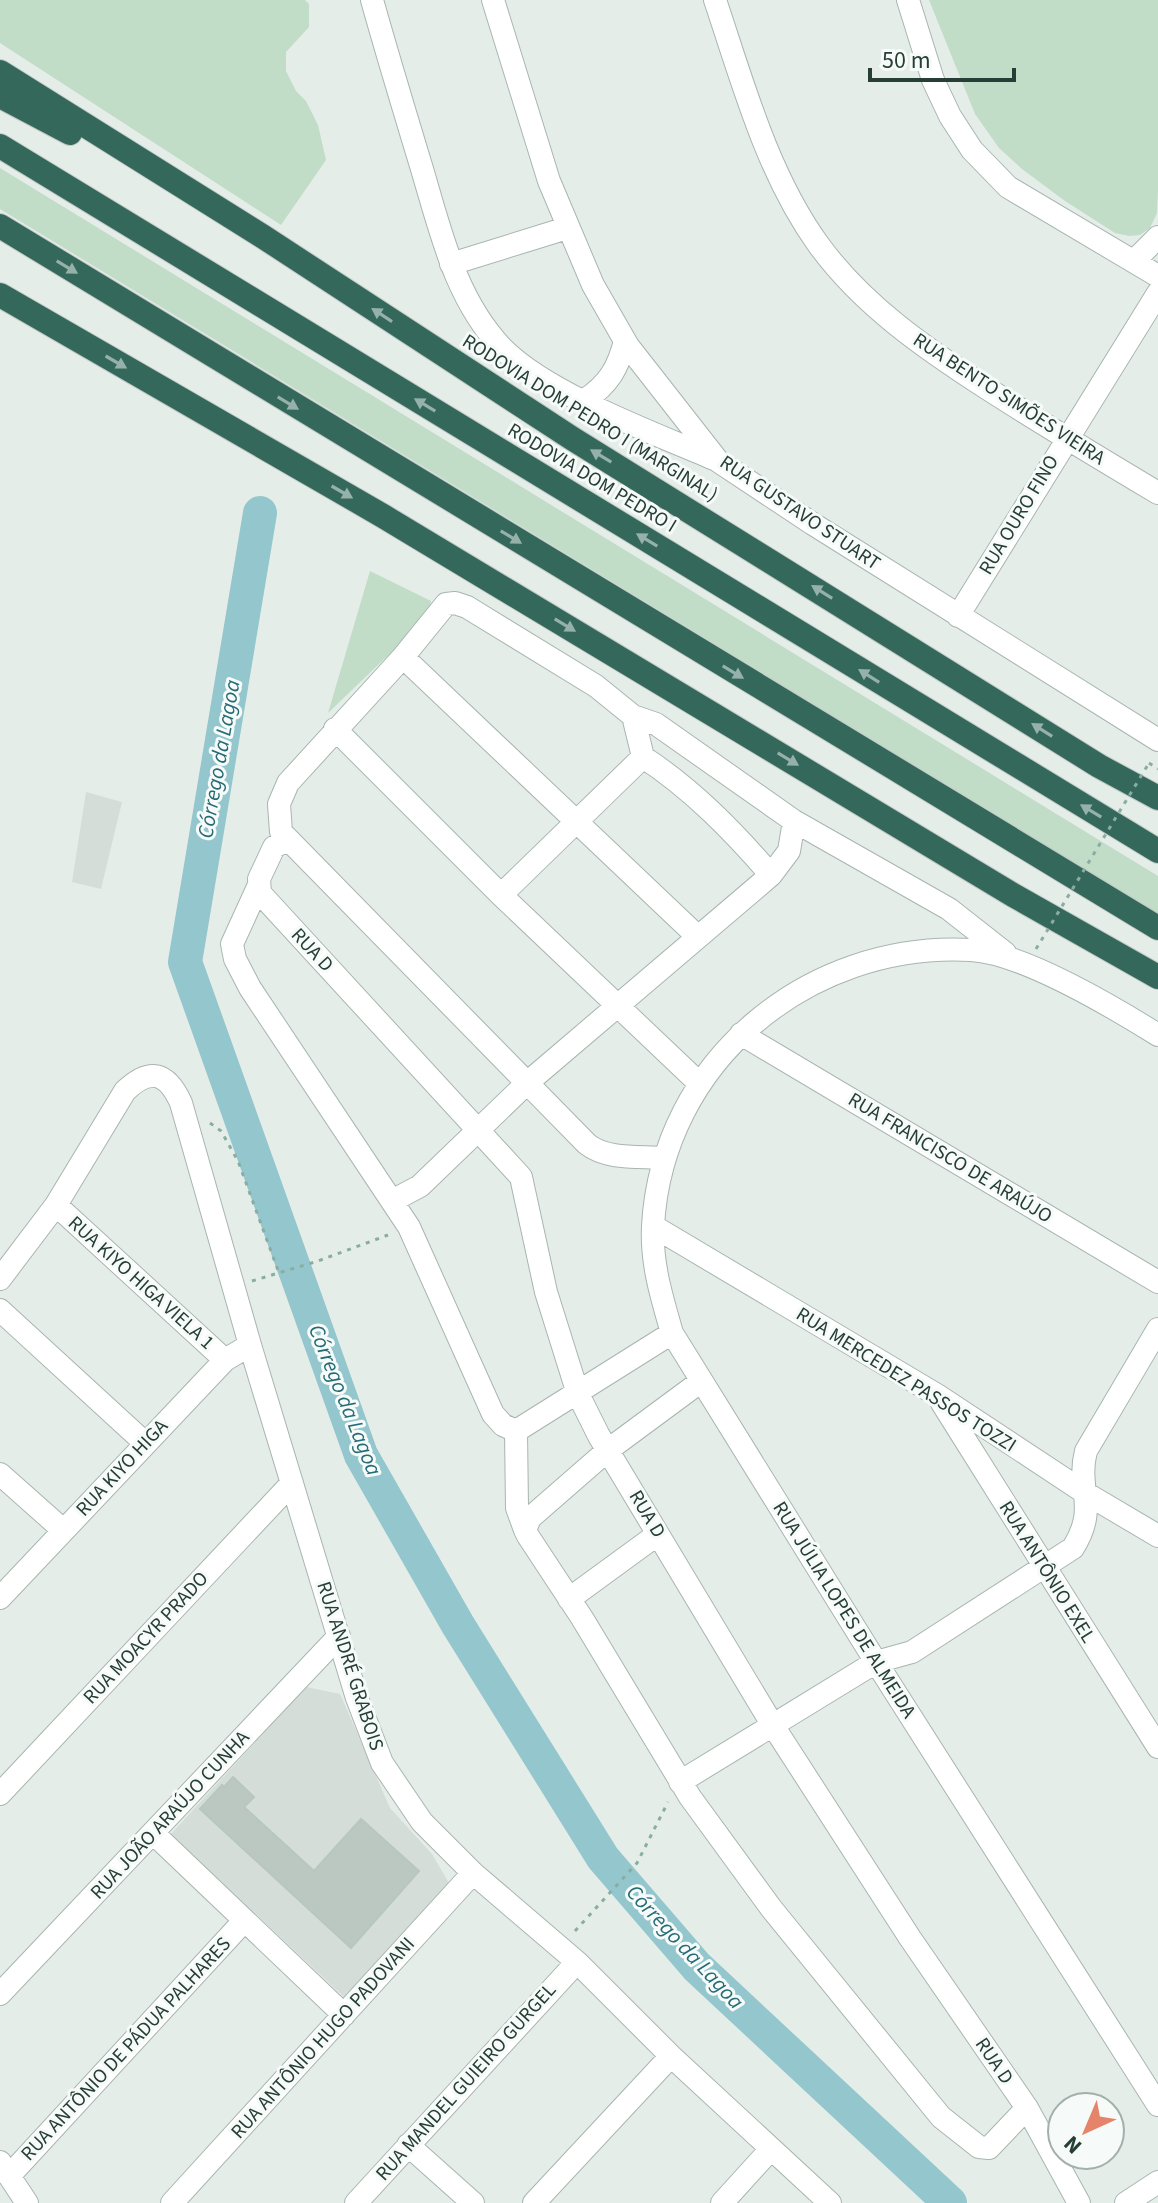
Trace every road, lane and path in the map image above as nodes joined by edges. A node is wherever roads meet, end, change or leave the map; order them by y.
1 (372, 0) edge
2 (493, 0) edge
3 (715, 0) edge
4 (908, 0) edge
5 (0, 72) edge
6 (0, 96) edge
7 (0, 146) edge
8 (0, 226) edge
9 (567, 228) junction
10 (262, 236) junction
11 (1158, 237) edge
12 (1134, 261) junction
13 (451, 264) junction
14 (1158, 276) edge
15 (1158, 293) edge
16 (0, 294) edge
17 (625, 341) junction
18 (585, 400) junction
19 (1066, 438) junction
20 (718, 461) junction
21 (1158, 493) edge
22 (958, 616) junction
23 (403, 657) junction
24 (633, 716) junction
25 (335, 729) junction
26 (1158, 740) edge
27 (643, 757) junction
28 (1158, 769) edge
29 (1158, 798) edge
30 (794, 821) junction
31 (575, 822) junction
32 (287, 840) junction
33 (1158, 851) edge
34 (771, 875) junction
35 (258, 887) junction
36 (501, 895) junction
37 (935, 901) junction
38 (1158, 928) edge
39 (697, 936) junction
40 (1036, 949) dead end
41 (937, 951) junction
42 (1010, 958) junction
43 (1158, 977) edge
44 (616, 1007) junction
45 (741, 1034) junction
46 (1158, 1035) edge
47 (527, 1083) junction
48 (700, 1084) junction
49 (181, 1103) junction
50 (480, 1130) junction
51 (664, 1158) junction
52 (392, 1201) junction
53 (56, 1205) junction
54 (653, 1226) junction
55 (409, 1227) junction
56 (282, 1273) junction
57 (0, 1279) edge
58 (1158, 1282) edge
59 (232, 1283) junction
60 (0, 1310) edge
61 (1158, 1329) edge
62 (672, 1333) junction
63 (250, 1345) junction
64 (225, 1360) junction
65 (700, 1382) junction
66 (578, 1394) junction
67 (937, 1395) junction
68 (516, 1431) junction
69 (145, 1443) junction
70 (608, 1450) junction
71 (0, 1474) edge
72 (292, 1483) junction
73 (1087, 1494) junction
74 (63, 1530) junction
75 (525, 1530) junction
76 (658, 1534) junction
77 (1158, 1536) edge
78 (1044, 1567) junction
79 (0, 1598) edge
80 (569, 1599) junction
81 (339, 1636) junction
82 (876, 1662) junction
83 (772, 1724) junction
84 (1158, 1747) edge
85 (680, 1782) junction
86 (0, 1794) edge
87 (153, 1833) junction
88 (473, 1873) junction
89 (243, 1922) junction
90 (559, 1947) junction
91 (577, 1962) junction
92 (0, 1994) edge
93 (344, 2015) junction
94 (671, 2056) junction
95 (1158, 2105) edge
96 (1027, 2108) junction
97 (408, 2145) junction
98 (771, 2149) junction
99 (4, 2169) edge
100 (1158, 2182) edge
101 (27, 2203) edge
102 (172, 2203) edge
103 (356, 2203) edge
104 (473, 2203) edge
105 (534, 2203) edge
106 (722, 2203) edge
107 (830, 2203) edge
108 (1079, 2203) edge
109 (1126, 2203) edge

1 - 13 street
2 - 9 street, RUA GUSTAVO STUART
3 - 19 street, RUA BENTO SIMÕES VIEIRA
4 - 12 street
5 - 10 highway, RODOVIA DOM PEDRO I (MARGINAL)
6 - 10 highway
33 -> 7 highway, RODOVIA DOM PEDRO I
8 -> 38 highway
9 - 13 street
9 - 17 street, RUA GUSTAVO STUART
29 -> 10 highway, RODOVIA DOM PEDRO I (MARGINAL)
11 - 12 street
12 - 14 street
13 - 18 street
15 - 19 street, RUA OURO FINO
16 -> 43 highway
17 - 18 street
17 - 20 street, RUA GUSTAVO STUART
18 - 20 street
19 - 21 street, RUA BENTO SIMÕES VIEIRA
19 - 22 street, RUA OURO FINO
20 - 22 street, RUA GUSTAVO STUART
22 - 26 street, RUA GUSTAVO STUART
23 - 24 street
23 - 25 street
23 - 31 street
24 - 27 street
24 - 30 street
25 - 32 street
25 - 36 street
27 - 31 street
27 - 34 street
28 - 40 path, bridge
30 - 34 street
30 - 37 street
31 - 36 street
31 - 39 street
32 - 35 street
32 - 47 street
34 - 39 street
35 - 50 street, RUA D
35 - 52 street
36 - 44 street
37 - 41 street
37 - 42 street
39 - 44 street
41 - 42 street, RUA JÚLIA LOPES DE ALMEIDA
41 - 45 street, RUA JÚLIA LOPES DE ALMEIDA
42 - 46 street
44 - 47 street
44 - 48 street
45 - 48 street, RUA JÚLIA LOPES DE ALMEIDA
45 - 58 street, RUA FRANCISCO DE ARAÚJO
47 - 50 street
47 - 51 street
48 - 51 street, RUA JÚLIA LOPES DE ALMEIDA
49 - 53 street
49 - 56 path
49 - 59 street, RUA ANDRÉ GRABOIS
50 - 52 street
50 - 66 street, RUA D
51 - 54 street, RUA JÚLIA LOPES DE ALMEIDA
52 - 55 street
53 - 57 street
53 - 64 street, RUA KIYO HIGA VIELA 1
54 - 62 street, RUA JÚLIA LOPES DE ALMEIDA
54 - 67 street, RUA MERCEDEZ PASSOS TOZZI
55 - 56 path
55 - 68 street
56 - 59 path
59 - 63 street, RUA ANDRÉ GRABOIS
60 - 69 street
61 - 73 street
62 - 65 street, RUA JÚLIA LOPES DE ALMEIDA
62 - 66 street
63 - 64 street, RUA KIYO HIGA
63 - 72 street, RUA ANDRÉ GRABOIS
64 - 69 street, RUA KIYO HIGA
65 - 70 street
65 - 82 street, RUA JÚLIA LOPES DE ALMEIDA
66 - 68 street
66 - 70 street, RUA D
67 - 73 street, RUA MERCEDEZ PASSOS TOZZI
67 - 78 street, RUA ANTÔNIO EXEL
68 - 75 street
69 - 74 street, RUA KIYO HIGA
70 - 75 street
70 - 76 street, RUA D
71 - 74 street
72 - 81 street, RUA ANDRÉ GRABOIS
72 - 86 street, RUA MOACYR PRADO
73 - 77 street, RUA MERCEDEZ PASSOS TOZZI
73 - 78 street
74 - 79 street, RUA KIYO HIGA
75 - 80 street
76 - 80 street
76 - 83 street, RUA D
78 - 82 street
78 - 84 street, RUA ANTÔNIO EXEL
80 - 85 street
81 - 87 street, RUA JOÃO ARAÚJO CUNHA
81 - 88 street, RUA ANDRÉ GRABOIS
82 - 83 street
82 - 95 street, RUA JÚLIA LOPES DE ALMEIDA
83 - 85 street
83 - 96 street, RUA D
85 - 90 path
85 - 96 street
87 - 89 street
87 - 92 street, RUA JOÃO ARAÚJO CUNHA
88 - 90 street, RUA ANDRÉ GRABOIS
88 - 93 street, RUA ANTÔNIO HUGO PADOVANI
89 - 93 street
89 - 99 street, RUA ANTÔNIO DE PÁDUA PALHARES
90 - 91 street, RUA ANDRÉ GRABOIS
91 - 94 street, RUA ANDRÉ GRABOIS
91 - 97 street, RUA MANDEL GUIEIRO GURGEL
93 - 102 street, RUA ANTÔNIO HUGO PADOVANI
94 - 98 street, RUA ANDRÉ GRABOIS
94 - 105 street
96 - 108 street, RUA D
97 - 103 street, RUA MANDEL GUIEIRO GURGEL
97 - 104 street
98 - 106 street
98 - 107 street, RUA ANDRÉ GRABOIS
99 - 101 street
100 - 109 street

